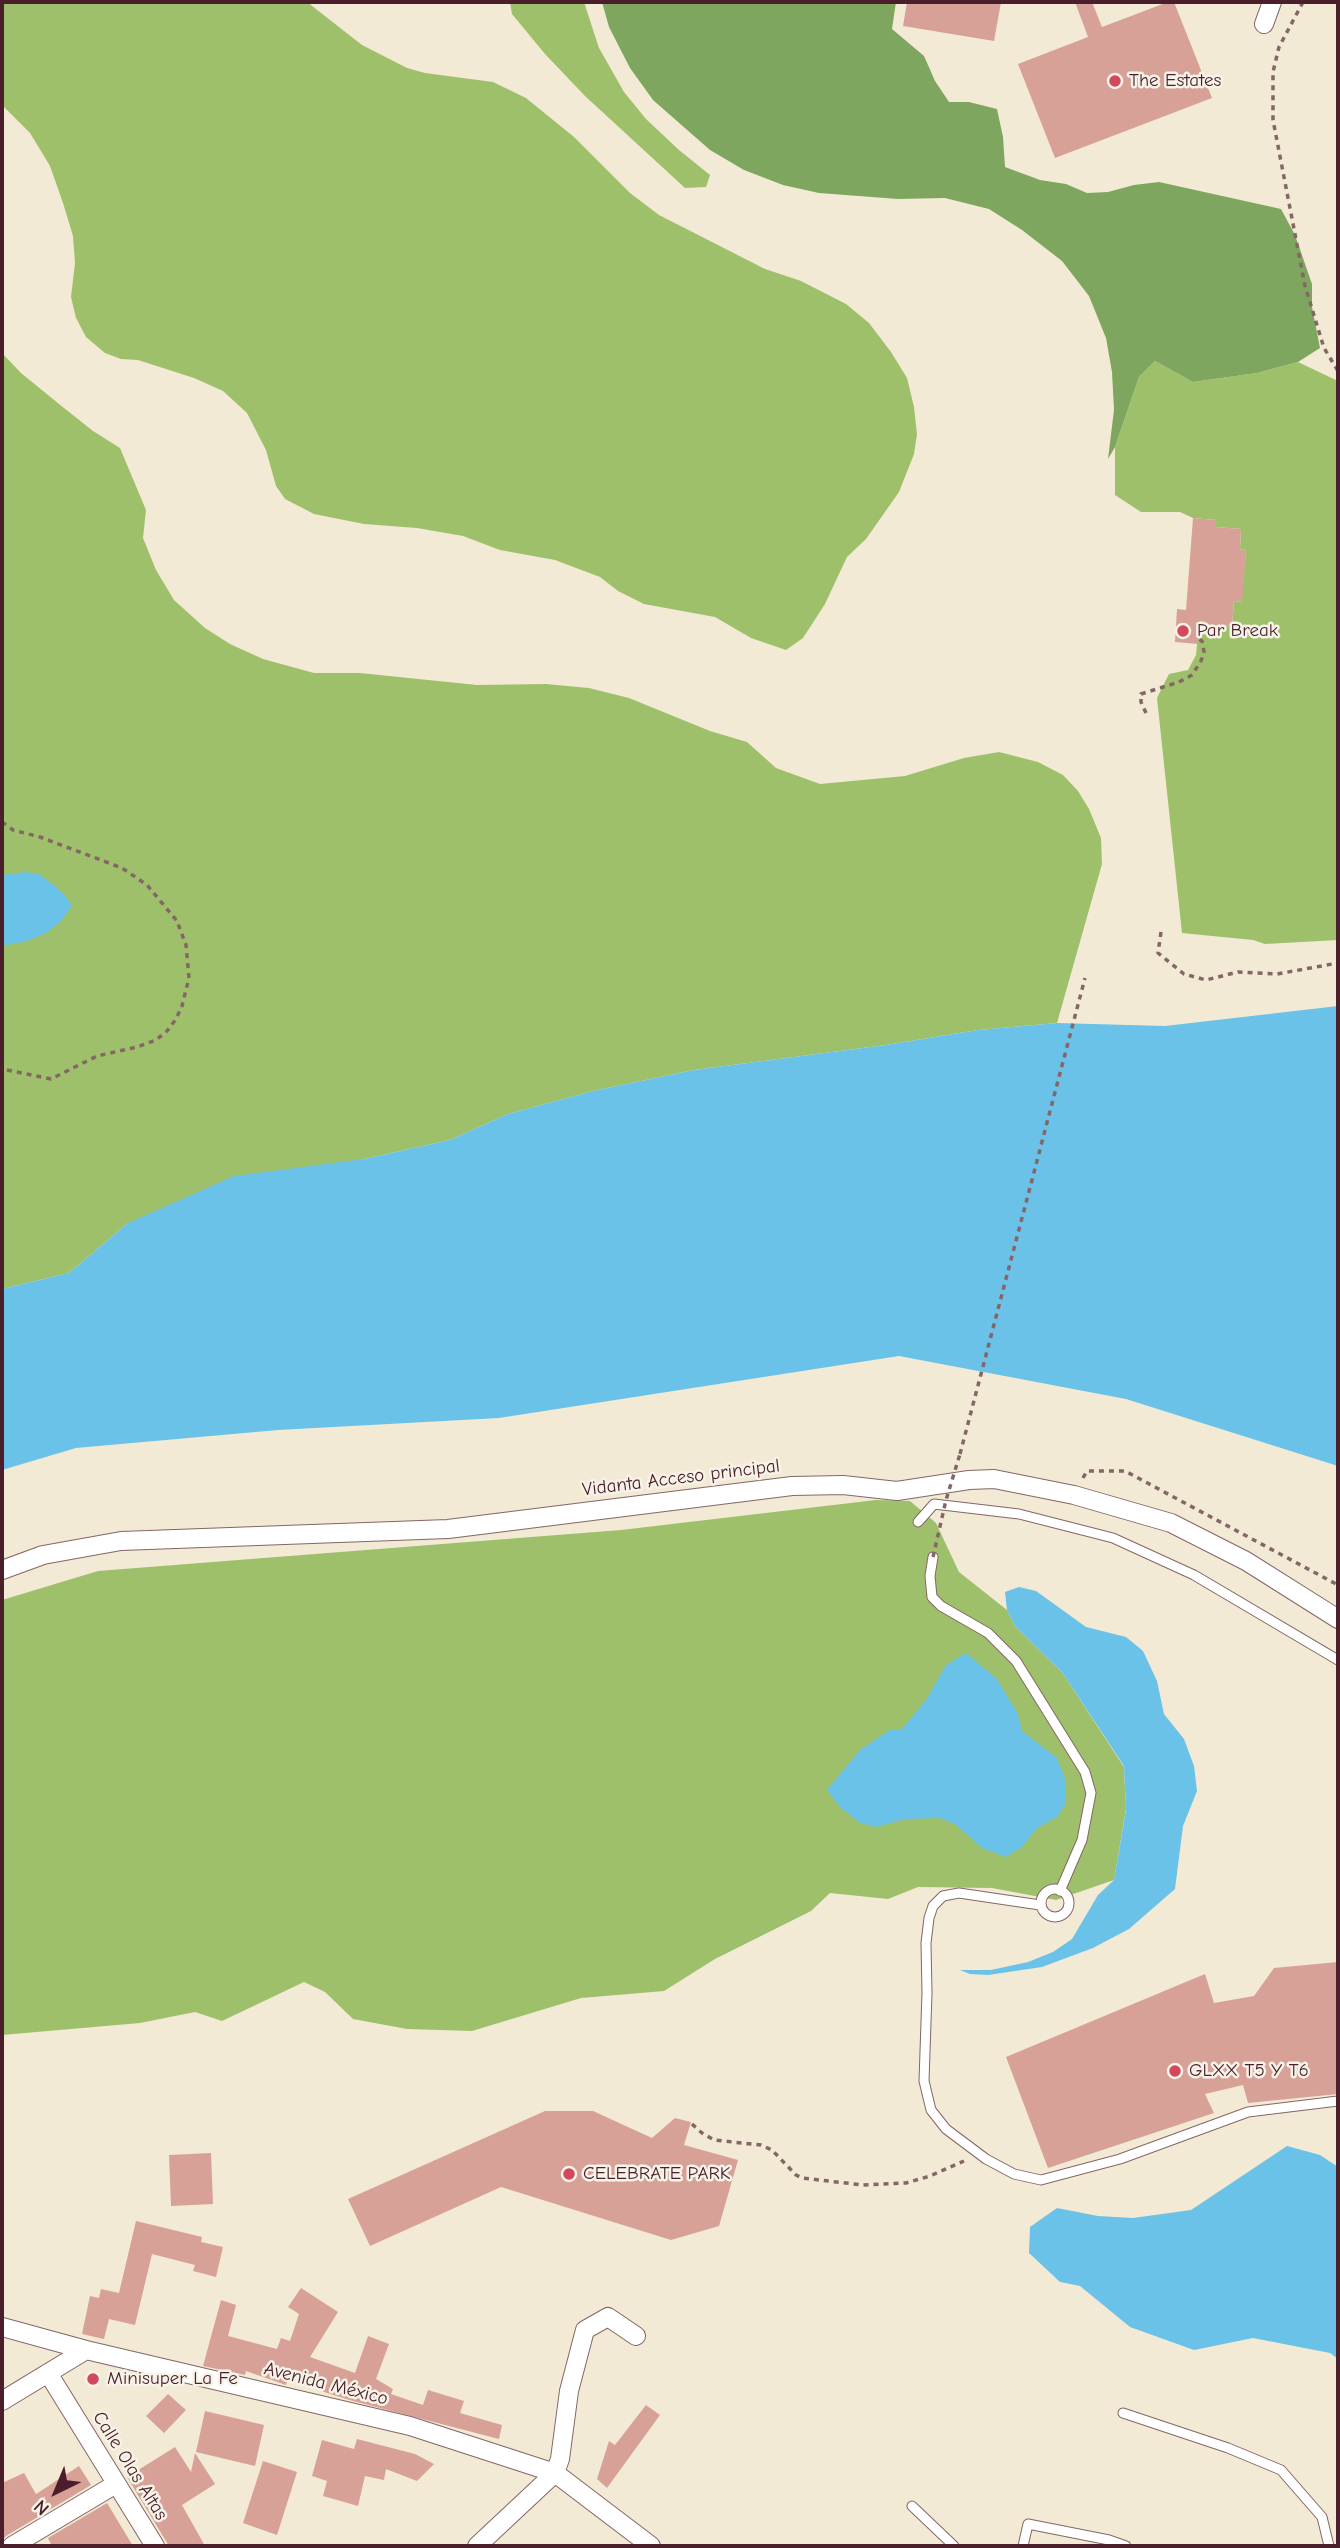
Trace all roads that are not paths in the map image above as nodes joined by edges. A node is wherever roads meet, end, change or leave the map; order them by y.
1 (1272, 2) edge
2 (1264, 24) dead end
3 (918, 1522) dead end
4 (933, 1557) road end
5 (2, 1570) edge
6 (1338, 1619) edge
7 (1338, 1662) edge
8 (1060, 1891) junction
9 (1040, 1905) junction
10 (1338, 2101) edge
11 (2, 2327) edge
12 (636, 2336) dead end
13 (86, 2350) junction
14 (48, 2372) junction
15 (2, 2401) edge
16 (1123, 2413) dead end
17 (555, 2473) junction
18 (116, 2484) junction
19 (912, 2506) dead end
20 (12, 2546) edge
21 (155, 2546) edge
22 (477, 2546) edge
23 (651, 2546) edge
24 (954, 2546) edge
25 (1023, 2546) edge
26 (1126, 2546) edge
27 (1329, 2546) edge

1 - 2 street
3 - 7 lane
4 - 8 lane
5 - 6 street, Vidanta Acceso principal
8 - 9 lane
8 - 9 lane
9 - 10 lane
11 - 13 street, Avenida México
12 - 17 street
13 - 14 street
13 - 17 street, Avenida México
14 - 15 street
14 - 18 street, Calle Olas Altas
16 - 27 lane
17 - 22 street
17 - 23 street, Avenida México
18 - 20 street
18 - 21 street, Calle Olas Altas
19 - 24 lane
25 - 26 lane

